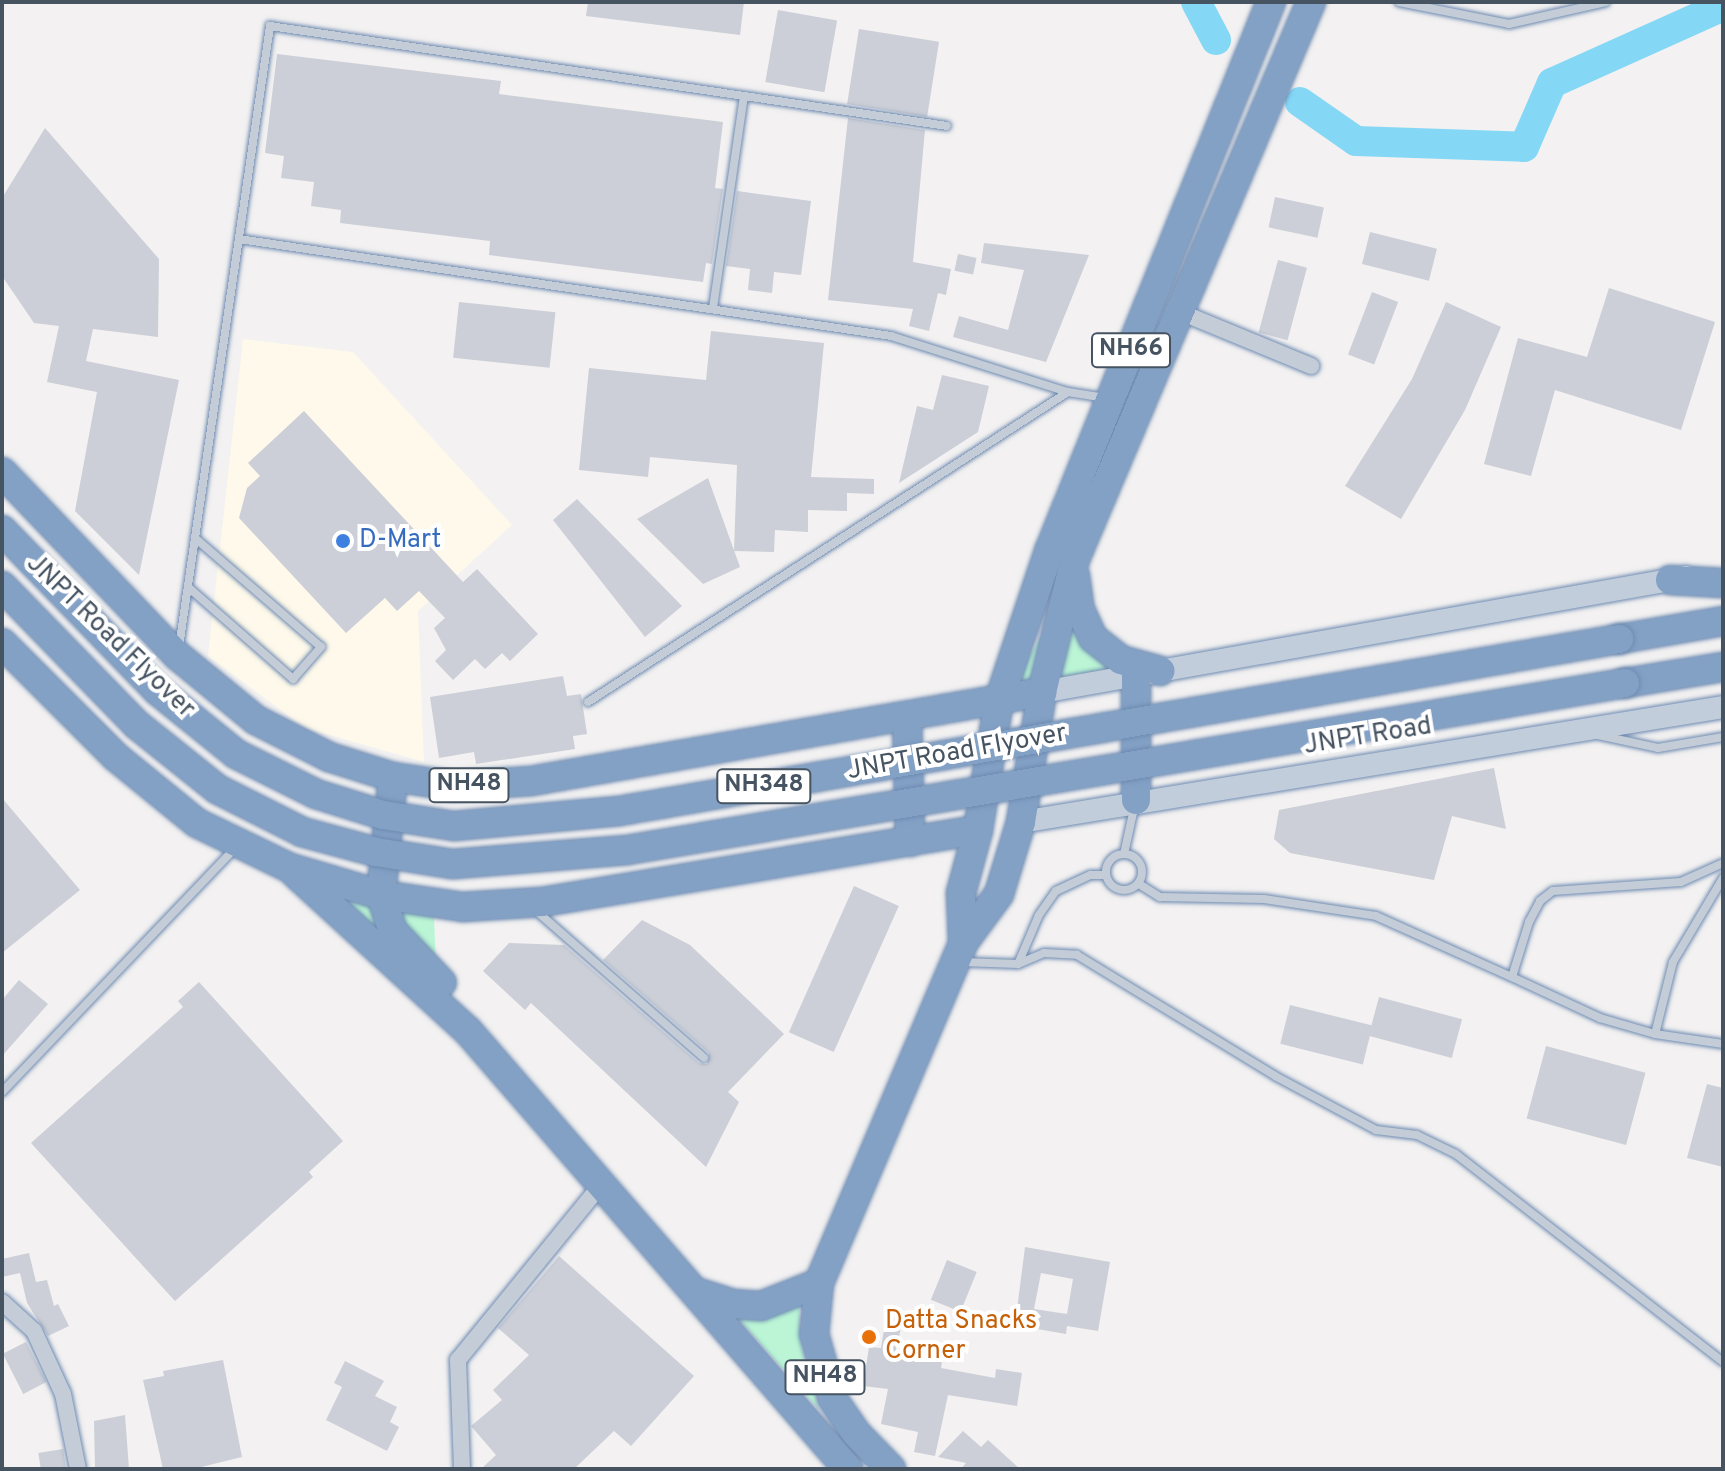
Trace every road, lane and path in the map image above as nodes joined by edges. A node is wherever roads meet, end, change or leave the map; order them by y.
1 (1271, 2) edge
2 (1311, 2) edge
3 (1399, 2) edge
4 (1606, 2) edge
5 (744, 96) junction
6 (947, 126) dead end
7 (239, 239) junction
8 (713, 308) junction
9 (1180, 312) junction
10 (1311, 366) dead end
11 (1068, 392) junction
12 (1111, 399) junction
13 (2, 472) edge
14 (2, 530) edge
15 (195, 538) junction
16 (1075, 559) junction
17 (1723, 571) edge
18 (1670, 580) junction
19 (1723, 583) edge
20 (2, 586) edge
21 (188, 587) junction
22 (1723, 621) edge
23 (2, 643) edge
24 (178, 656) junction
25 (1723, 667) edge
26 (1149, 673) junction
27 (1042, 692) junction
28 (999, 701) junction
29 (588, 702) dead end
30 (1723, 707) edge
31 (907, 716) junction
32 (1587, 732) junction
33 (1723, 737) edge
34 (393, 777) junction
35 (1136, 800) junction
36 (1021, 822) junction
37 (978, 830) junction
38 (910, 842) junction
39 (239, 843) junction
40 (1124, 854) junction
41 (1723, 863) edge
42 (290, 868) junction
43 (1106, 875) junction
44 (1723, 878) edge
45 (1139, 884) junction
46 (381, 895) junction
47 (528, 903) junction
48 (959, 952) junction
49 (1018, 964) junction
50 (1512, 977) junction
51 (468, 1031) junction
52 (1655, 1034) junction
53 (1723, 1044) edge
54 (704, 1058) dead end
55 (2, 1092) edge
56 (600, 1186) junction
57 (823, 1274) junction
58 (698, 1293) junction
59 (2, 1302) edge
60 (1723, 1362) edge
61 (78, 1469) edge
62 (462, 1469) edge
63 (848, 1469) edge
64 (891, 1469) edge

1 - 12 highway, NH66
2 - 9 highway, NH66
3 - 4 lane
5 - 6 lane
5 - 7 lane
5 - 8 lane
7 - 8 lane
7 - 15 lane
8 - 11 lane
9 - 10 street
9 - 16 highway, NH66
11 - 12 lane
11 - 29 lane
12 - 28 highway, NH66
13 - 24 highway, NH48
14 - 22 highway, JNPT Road Flyover / NH348, bridge
15 - 21 lane
15 - 21 lane
16 - 26 highway
16 - 27 highway, NH66
17 - 18 street
18 - 19 highway
18 - 26 street
20 - 25 highway, JNPT Road Flyover / NH348, bridge
21 - 24 lane
23 - 39 highway, NH48
24 - 34 highway, NH48
26 - 27 street
26 - 35 highway
27 - 28 highway, NH48
27 - 36 highway
28 - 31 highway, NH48
28 - 37 highway
30 - 32 street, JNPT Road
31 - 34 highway, NH48
31 - 38 highway
32 - 33 lane
32 - 35 street, JNPT Road
34 - 46 highway
35 - 36 street, JNPT Road
35 - 40 lane
36 - 48 highway
37 - 38 highway
37 - 48 highway
38 - 47 highway
39 - 42 highway, NH48
39 - 55 lane
40 - 43 lane
40 - 45 lane
41 - 50 lane
42 - 46 highway
42 - 51 highway, NH48
43 - 45 lane
43 - 49 lane
44 - 52 lane
45 - 50 lane
46 - 47 highway
46 - 51 highway
47 - 54 lane
48 - 49 lane
48 - 57 highway
49 - 60 lane
50 - 52 lane
51 - 56 highway, NH48
52 - 53 lane
56 - 58 highway, NH48
56 - 62 street
57 - 58 highway
57 - 64 highway, NH48
58 - 63 highway, NH48
59 - 61 street

